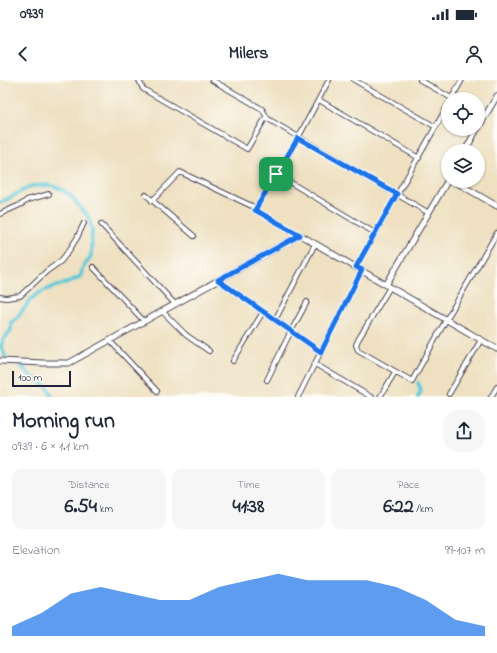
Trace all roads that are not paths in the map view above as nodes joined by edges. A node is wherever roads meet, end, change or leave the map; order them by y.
1 (139, 80) edge
2 (212, 80) edge
3 (329, 80) edge
4 (354, 80) edge
5 (420, 80) edge
6 (462, 80) edge
7 (441, 92) edge
8 (456, 92) edge
9 (497, 96) edge
10 (319, 100) junction
11 (485, 115) edge
12 (266, 117) junction
13 (441, 118) edge
14 (436, 127) junction
15 (298, 138) junction
16 (419, 158) junction
17 (276, 174) junction
18 (443, 188) edge
19 (466, 188) edge
20 (49, 194) dead end
21 (397, 194) junction
22 (146, 196) dead end
23 (152, 201) junction
24 (497, 206) edge
25 (256, 208) junction
26 (429, 213) junction
27 (0, 214) edge
28 (84, 222) dead end
29 (101, 224) dead end
30 (375, 233) junction
31 (497, 233) edge
32 (300, 235) junction
33 (194, 236) dead end
34 (315, 244) junction
35 (92, 267) dead end
36 (356, 267) junction
37 (362, 270) junction
38 (218, 280) junction
39 (388, 286) junction
40 (0, 297) edge
41 (307, 302) dead end
42 (175, 304) junction
43 (162, 311) junction
44 (264, 312) junction
45 (274, 320) junction
46 (446, 320) junction
47 (144, 321) junction
48 (291, 331) junction
49 (109, 340) junction
50 (481, 340) junction
51 (497, 349) edge
52 (209, 351) dead end
53 (321, 352) junction
54 (0, 361) edge
55 (233, 361) dead end
56 (315, 364) junction
57 (395, 372) junction
58 (267, 380) dead end
59 (497, 387) edge
60 (157, 391) dead end
61 (449, 394) dead end
62 (298, 397) edge
63 (371, 397) edge
64 (380, 397) edge
65 (491, 397) edge

1 - 12 street
2 - 12 street
3 - 10 street
4 - 14 street
5 - 7 street
6 - 8 street
9 - 11 street
10 - 15 street
10 - 16 street
12 - 15 street
13 - 14 street
14 - 16 street
15 - 17 street
15 - 21 street
16 - 21 street
17 - 25 street
17 - 30 street
18 - 26 street
19 - 24 street
20 - 27 street
21 - 26 street
21 - 30 street
22 - 23 street
23 - 25 street
23 - 33 street
25 - 32 street
26 - 39 street
28 - 40 street
29 - 42 street
30 - 36 street
31 - 46 street
32 - 34 street
32 - 38 street
34 - 36 street
34 - 45 street
35 - 47 street
36 - 37 street
37 - 39 street
37 - 53 street
38 - 42 street
38 - 44 street
39 - 46 street
39 - 57 street
41 - 48 street
42 - 43 street
43 - 47 street
43 - 52 street
44 - 45 street
44 - 55 street
45 - 48 street
46 - 50 street
46 - 57 street
47 - 49 street
48 - 53 street
48 - 58 street
49 - 54 street
49 - 60 street
50 - 51 street
50 - 61 street
53 - 56 street
56 - 62 street
56 - 63 street
57 - 64 street
59 - 65 street

